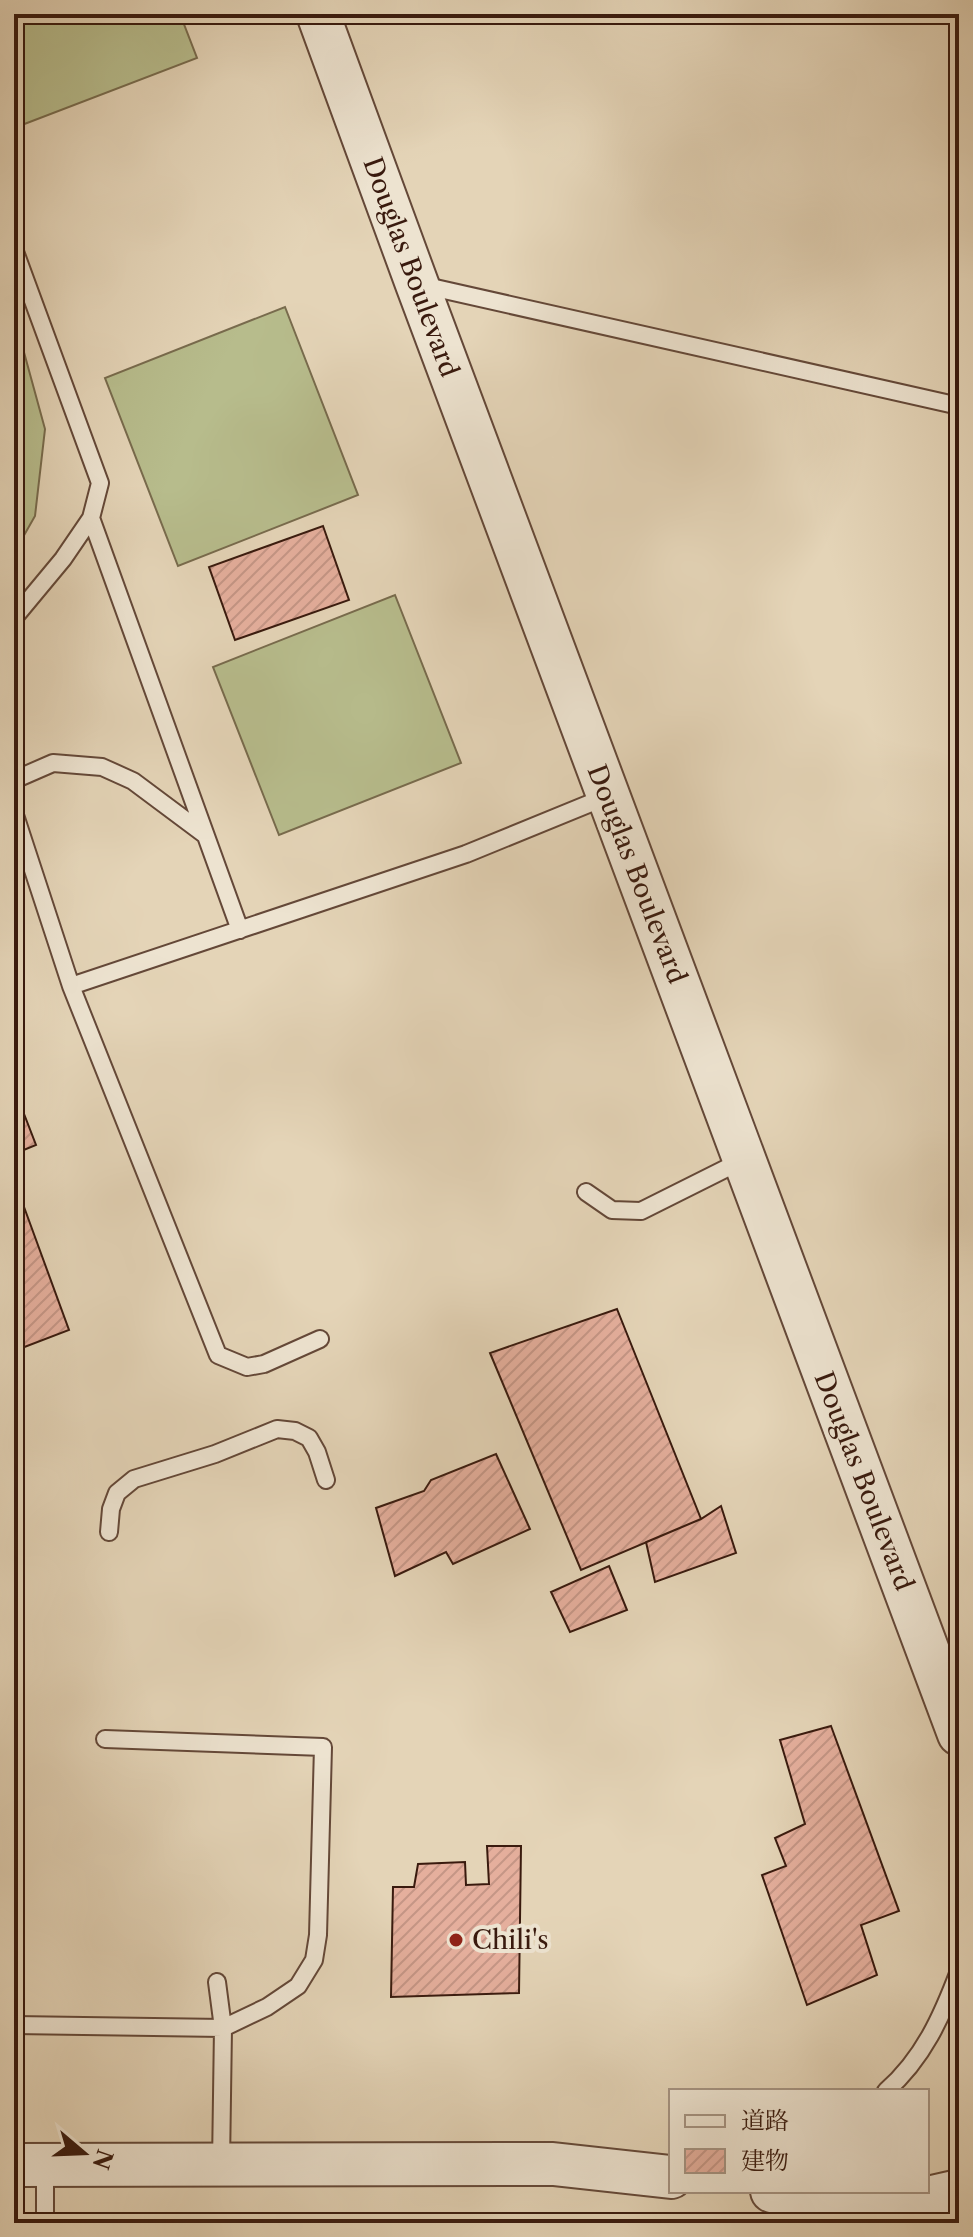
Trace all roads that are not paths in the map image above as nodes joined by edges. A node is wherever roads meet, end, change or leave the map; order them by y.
1 (318, 14) edge
2 (14, 249) edge
3 (417, 284) junction
4 (959, 406) edge
5 (91, 518) junction
6 (14, 618) edge
7 (14, 780) edge
8 (608, 796) junction
9 (14, 812) edge
10 (206, 835) junction
11 (240, 930) junction
12 (71, 986) junction
13 (744, 1159) junction
14 (586, 1192) dead end
15 (320, 1339) dead end
16 (326, 1480) dead end
17 (109, 1532) dead end
18 (959, 1734) edge
19 (105, 1739) dead end
20 (959, 1971) edge
21 (217, 1982) dead end
22 (14, 2025) edge
23 (223, 2028) junction
24 (888, 2089) edge
25 (221, 2165) junction
26 (30, 2166) edge
27 (669, 2177) edge
28 (959, 2191) edge
29 (779, 2193) edge
30 (872, 2220) edge
31 (45, 2223) edge

1 - 3 street, Douglas Boulevard
2 - 5 lane
3 - 4 lane
3 - 8 street, Douglas Boulevard
5 - 6 lane
5 - 10 lane
7 - 10 lane
8 - 11 lane
8 - 13 street, Douglas Boulevard
9 - 12 lane
10 - 11 lane
11 - 12 lane
12 - 15 lane
13 - 14 lane
13 - 18 street, Douglas Boulevard
16 - 17 lane
19 - 23 lane
20 - 24 lane
21 - 23 lane
22 - 23 lane
23 - 25 lane
25 - 26 street
25 - 27 street
26 - 31 lane
28 - 30 street
29 - 30 street

